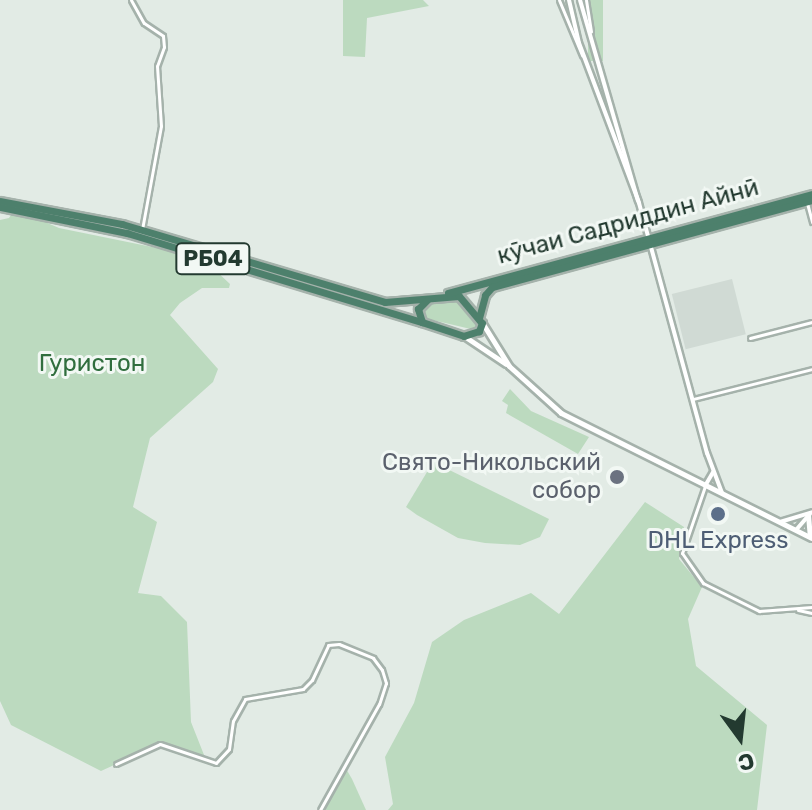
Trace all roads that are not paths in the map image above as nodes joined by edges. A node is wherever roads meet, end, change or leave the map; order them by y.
1 (131, 0) edge
2 (564, 0) edge
3 (580, 0) edge
4 (586, 0) edge
5 (591, 35) junction
6 (594, 46) junction
7 (581, 49) junction
8 (586, 61) junction
9 (809, 198) edge
10 (0, 201) edge
11 (639, 203) junction
12 (2, 209) edge
13 (812, 222) edge
14 (142, 230) junction
15 (650, 240) junction
16 (442, 296) junction
17 (428, 299) junction
18 (481, 320) junction
19 (422, 322) junction
20 (812, 322) edge
21 (464, 336) junction
22 (750, 338) dead end
23 (509, 366) junction
24 (812, 369) edge
25 (693, 399) junction
26 (713, 472) junction
27 (705, 486) junction
28 (722, 493) junction
29 (811, 513) edge
30 (780, 522) junction
31 (796, 530) junction
32 (811, 537) edge
33 (812, 607) edge
34 (794, 609) junction
35 (812, 613) edge
36 (116, 764) dead end
37 (320, 810) edge

1 - 14 street
2 - 7 street
2 - 8 street
3 - 5 street
4 - 5 street
5 - 6 street
6 - 7 street
6 - 11 street
7 - 8 street
8 - 11 street
9 - 13 street
9 - 15 highway, кӯчаи Садриддин Айнӣ / РБ04
10 - 14 highway, РБ04
11 - 15 street
12 - 19 highway, РБ04
14 - 17 highway, РБ04
15 - 16 highway, кӯчаи Садриддин Айнӣ / РБ04
15 - 18 highway, кӯчаи Садриддин Айнӣ / РБ04
15 - 25 street
16 - 17 highway, РБ04
16 - 18 highway
17 - 19 highway
18 - 21 highway
18 - 23 main road
19 - 21 highway, РБ04
20 - 22 street
21 - 23 main road
23 - 27 main road
24 - 25 street
25 - 26 street
26 - 27 street
26 - 28 street
27 - 28 main road
27 - 34 street
28 - 30 main road
29 - 30 street
29 - 31 street
29 - 32 main road
30 - 31 main road
31 - 32 main road
33 - 34 street
34 - 35 street
36 - 37 street

